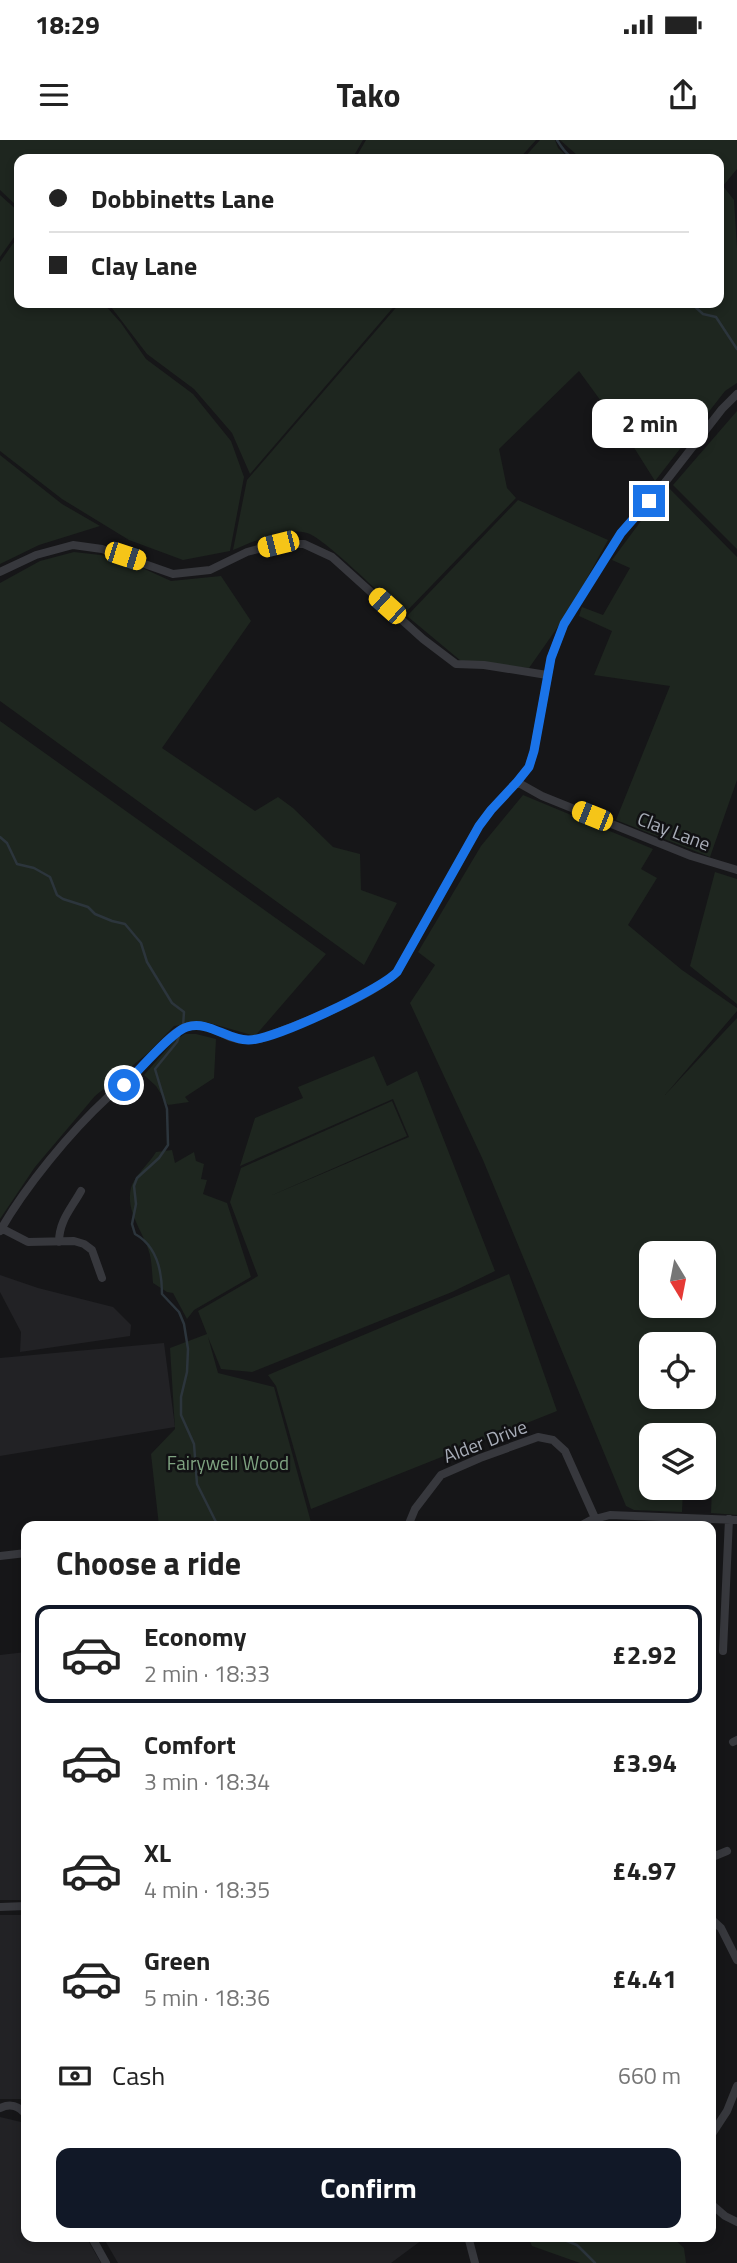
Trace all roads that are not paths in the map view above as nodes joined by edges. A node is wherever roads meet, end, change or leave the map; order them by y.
1 (737, 394) edge
2 (0, 572) edge
3 (548, 675) junction
4 (517, 782) junction
5 (737, 870) edge
6 (81, 1191) dead end
7 (1, 1229) edge
8 (59, 1242) junction
9 (102, 1278) dead end
10 (595, 1518) junction
11 (733, 1519) edge
12 (410, 1521) edge
13 (589, 1521) edge
14 (21, 1554) edge
15 (0, 1556) edge
16 (723, 1651) dead end
17 (727, 1851) dead end
18 (716, 1856) edge
19 (21, 1906) edge
20 (0, 1907) edge
21 (716, 1923) edge
22 (735, 1950) edge
23 (737, 1961) edge
24 (736, 2090) edge
25 (2, 2107) edge
26 (21, 2109) edge
27 (716, 2128) edge
28 (716, 2208) edge
29 (737, 2222) edge
30 (94, 2242) edge
31 (470, 2242) edge
32 (106, 2263) edge
33 (475, 2263) edge

1 - 3 street
2 - 3 street
3 - 4 street
4 - 5 street, Clay Lane
4 - 7 street
6 - 8 street
7 - 8 street
8 - 9 street
10 - 11 street
10 - 12 street, Alder Drive
10 - 13 street
11 - 16 street
14 - 15 street
17 - 18 street
19 - 20 street
21 - 22 street
22 - 23 street
24 - 27 street
25 - 26 street
28 - 29 street
30 - 32 street
31 - 33 street

